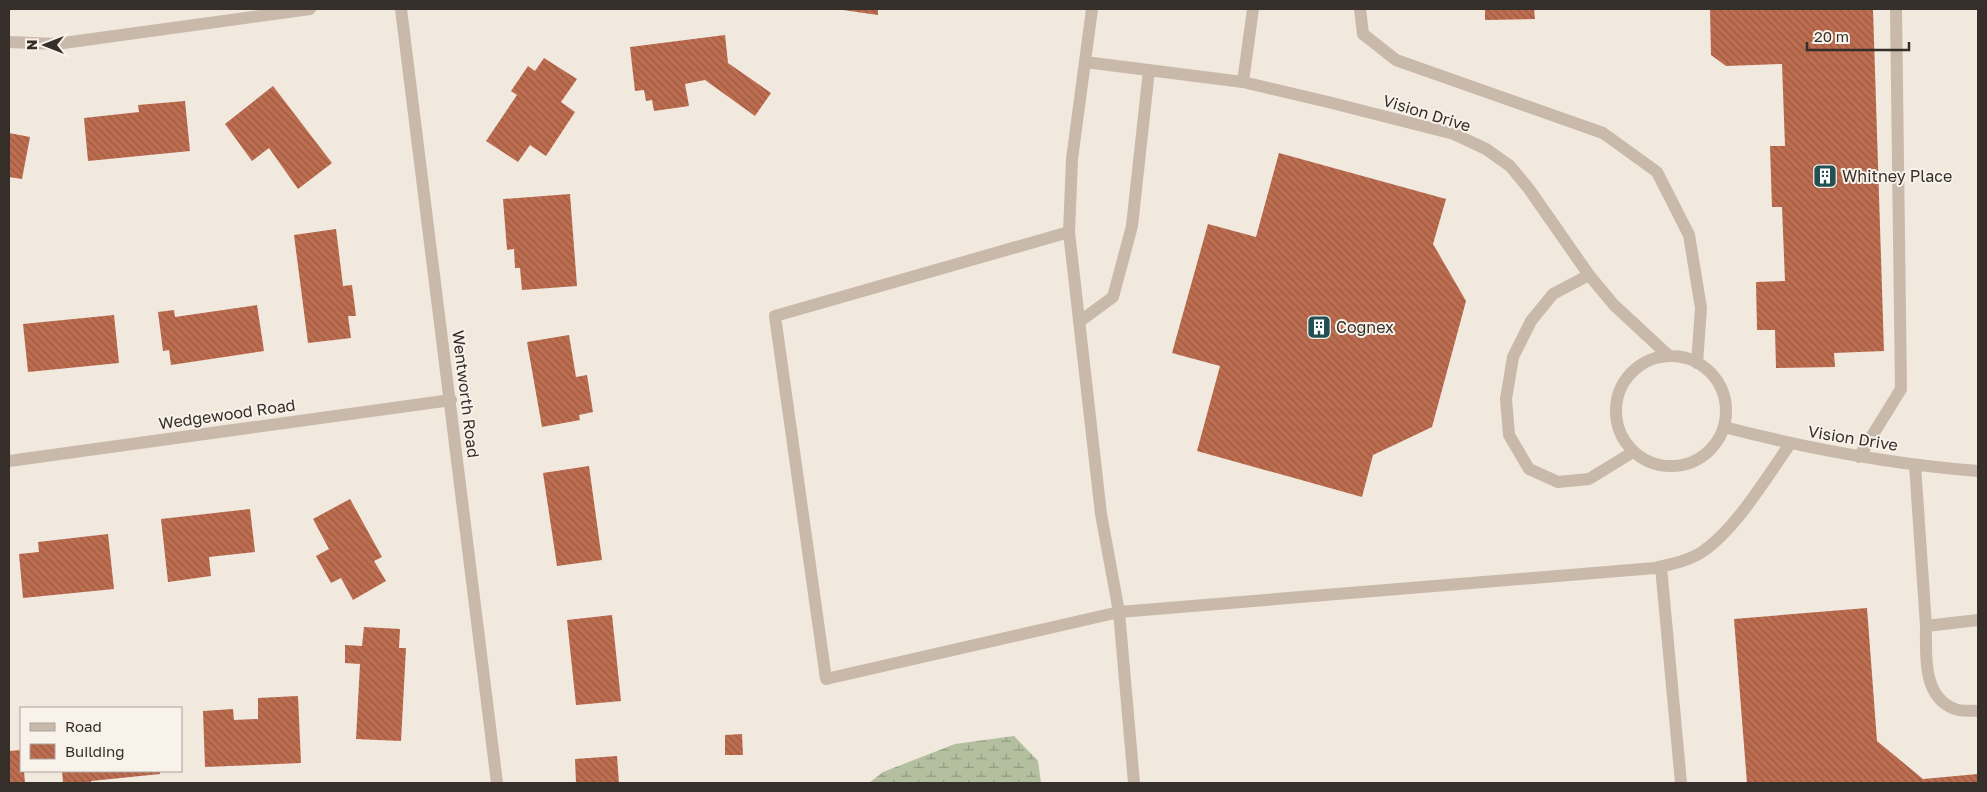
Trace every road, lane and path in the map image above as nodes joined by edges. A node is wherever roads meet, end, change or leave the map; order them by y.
1 (310, 9) edge
2 (402, 9) edge
3 (1092, 9) edge
4 (1253, 9) edge
5 (1360, 9) edge
6 (1896, 9) edge
7 (9, 42) edge
8 (1085, 62) junction
9 (1149, 70) junction
10 (1243, 82) junction
11 (1069, 232) junction
12 (1589, 276) junction
13 (1079, 322) junction
14 (1669, 356) junction
15 (1697, 363) junction
16 (451, 400) junction
17 (1724, 427) junction
18 (1790, 444) junction
19 (1633, 452) junction
20 (1859, 457) junction
21 (9, 461) edge
22 (1915, 465) junction
23 (1978, 471) edge
24 (1661, 567) junction
25 (1119, 612) junction
26 (1978, 620) edge
27 (1926, 626) junction
28 (1978, 711) edge
29 (497, 783) edge
30 (1134, 783) edge
31 (1681, 783) edge

1 - 7 street
2 - 16 street, Wentworth Road
3 - 8 street
4 - 10 street
5 - 15 street
6 - 20 street
8 - 9 street, Vision Drive
8 - 11 street
9 - 10 street, Vision Drive
9 - 13 street
10 - 12 street, Vision Drive
11 - 13 street
11 - 25 street
12 - 14 street, Vision Drive
12 - 19 street
13 - 25 street
14 - 15 street
14 - 19 street
15 - 17 street
16 - 21 street, Wedgewood Road
16 - 29 street, Wentworth Road
17 - 18 street, Vision Drive
17 - 19 street
18 - 20 street, Vision Drive
18 - 24 street
20 - 22 street, Vision Drive
22 - 23 street, Vision Drive
22 - 27 street
24 - 25 street
24 - 31 street
25 - 30 street
26 - 27 street
27 - 28 street

